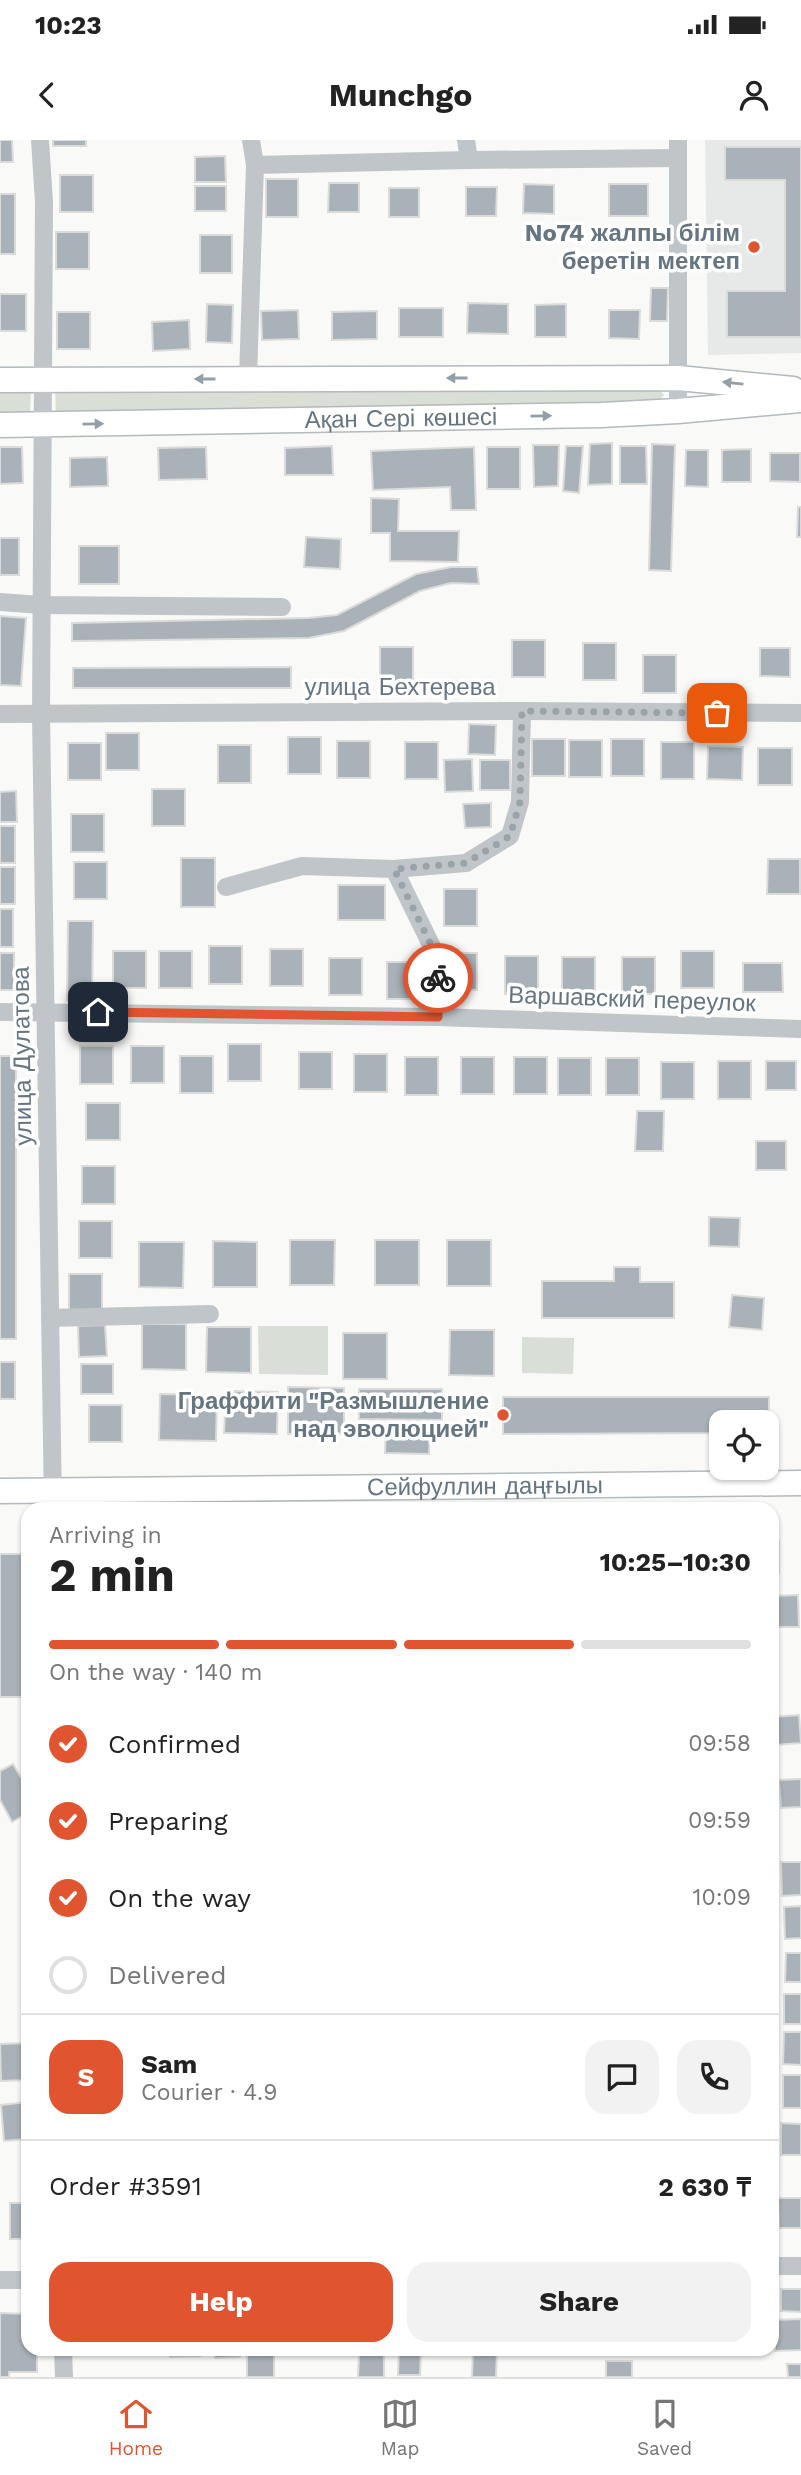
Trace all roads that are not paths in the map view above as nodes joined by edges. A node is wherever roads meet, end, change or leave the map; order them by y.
1 (40, 140) edge
2 (251, 140) edge
3 (466, 140) edge
4 (678, 149) edge
5 (469, 160) junction
6 (255, 165) junction
7 (248, 378) junction
8 (678, 378) junction
9 (43, 379) junction
10 (0, 380) edge
11 (801, 390) edge
12 (801, 400) edge
13 (678, 411) junction
14 (43, 424) junction
15 (0, 425) edge
16 (0, 602) edge
17 (41, 606) junction
18 (282, 607) dead end
19 (522, 711) junction
20 (801, 713) edge
21 (0, 714) edge
22 (41, 714) junction
23 (394, 869) junction
24 (226, 887) dead end
25 (0, 1012) edge
26 (46, 1012) junction
27 (438, 1017) junction
28 (801, 1030) edge
29 (210, 1314) dead end
30 (50, 1318) junction
31 (801, 1483) edge
32 (0, 1491) edge
33 (53, 1500) edge
34 (779, 2266) edge
35 (801, 2266) edge
36 (0, 2280) edge
37 (21, 2280) edge
38 (63, 2356) edge
39 (64, 2377) edge

1 - 9 street, улица Дулатова
2 - 6 street
3 - 5 street
4 - 5 street
4 - 8 street
5 - 6 street
6 - 7 street
8 -> 7 street, Ақан Сері көшесі
7 -> 9 street, Ақан Сері көшесі
11 -> 8 street, Ақан Сері көшесі
8 - 13 street
9 - 10 street, Ақан Сері көшесі
9 - 14 street, улица Дулатова
12 - 13 street, Ақан Сері көшесі
14 -> 13 street, Ақан Сері көшесі
14 - 15 street, Ақан Сері көшесі
14 - 17 street, улица Дулатова
16 - 17 street
17 - 18 street
17 - 22 street, улица Дулатова
19 - 20 street, улица Бехтерева
19 - 22 street, улица Бехтерева
19 - 23 street
21 - 22 street, улица Бехтерева
22 - 26 street, улица Дулатова
23 - 24 street
23 - 27 street
25 - 26 street, Варшавский переулок
26 - 27 street, Варшавский переулок
26 - 30 street, улица Дулатова
27 - 28 street, Варшавский переулок
29 - 30 street
30 - 33 street, улица Дулатова
31 - 33 street, Сейфуллин даңғылы
32 - 33 street, Сейфуллин даңғылы
34 - 35 street
36 - 37 street
38 - 39 street

